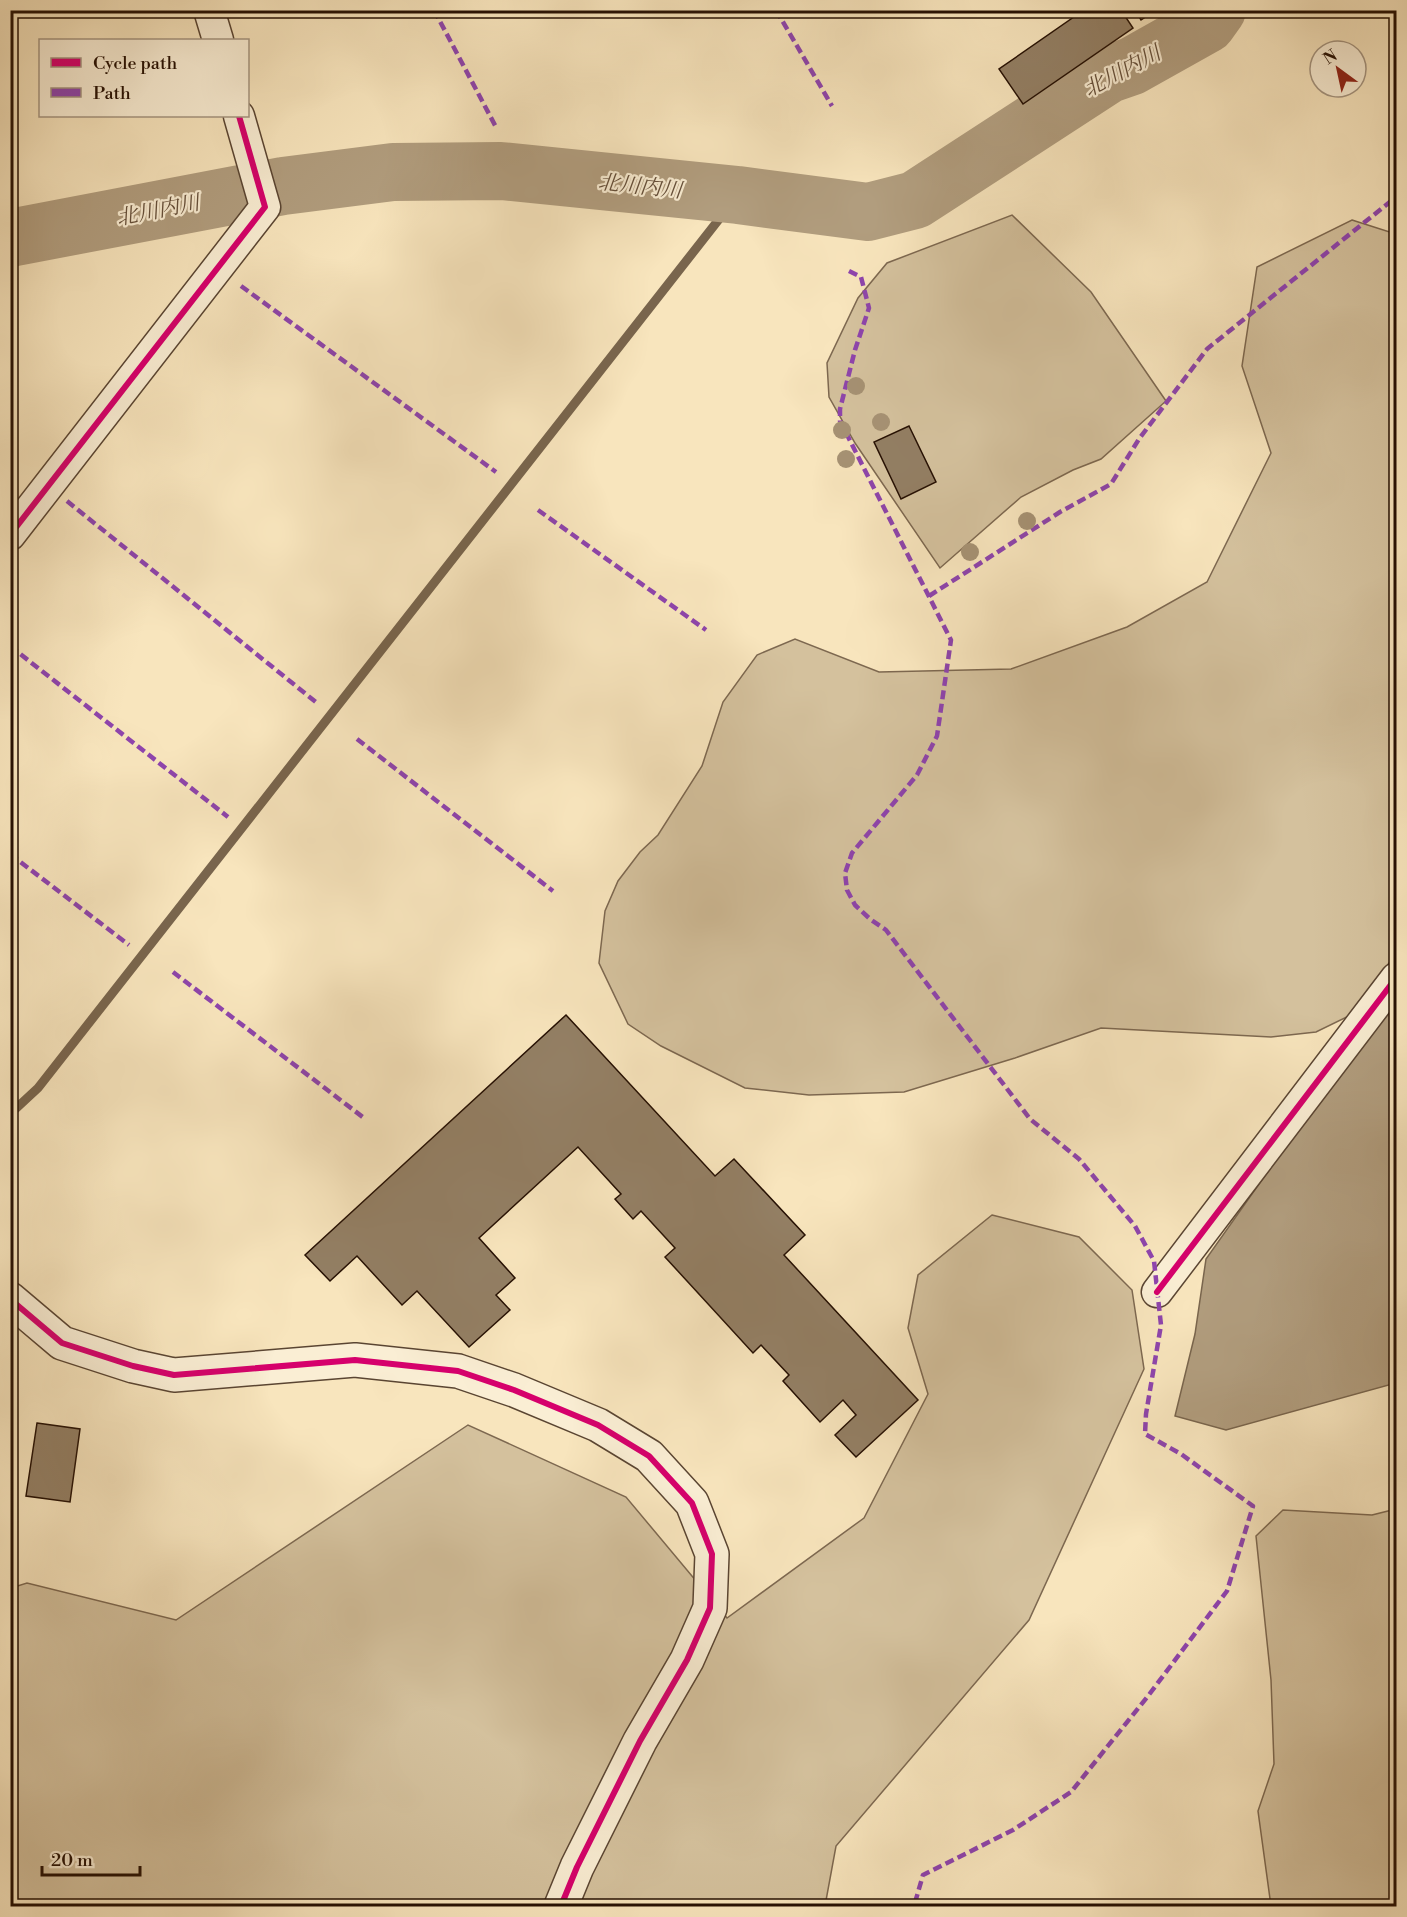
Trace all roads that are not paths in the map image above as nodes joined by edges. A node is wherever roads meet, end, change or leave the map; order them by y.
1 (209, 10) edge
2 (218, 39) edge
3 (239, 117) edge
4 (10, 536) edge
5 (1396, 978) edge
6 (1157, 1292) dead end
7 (10, 1299) edge
8 (561, 1906) edge

1 - 2 street
3 - 4 street
5 - 6 street
7 - 8 street

